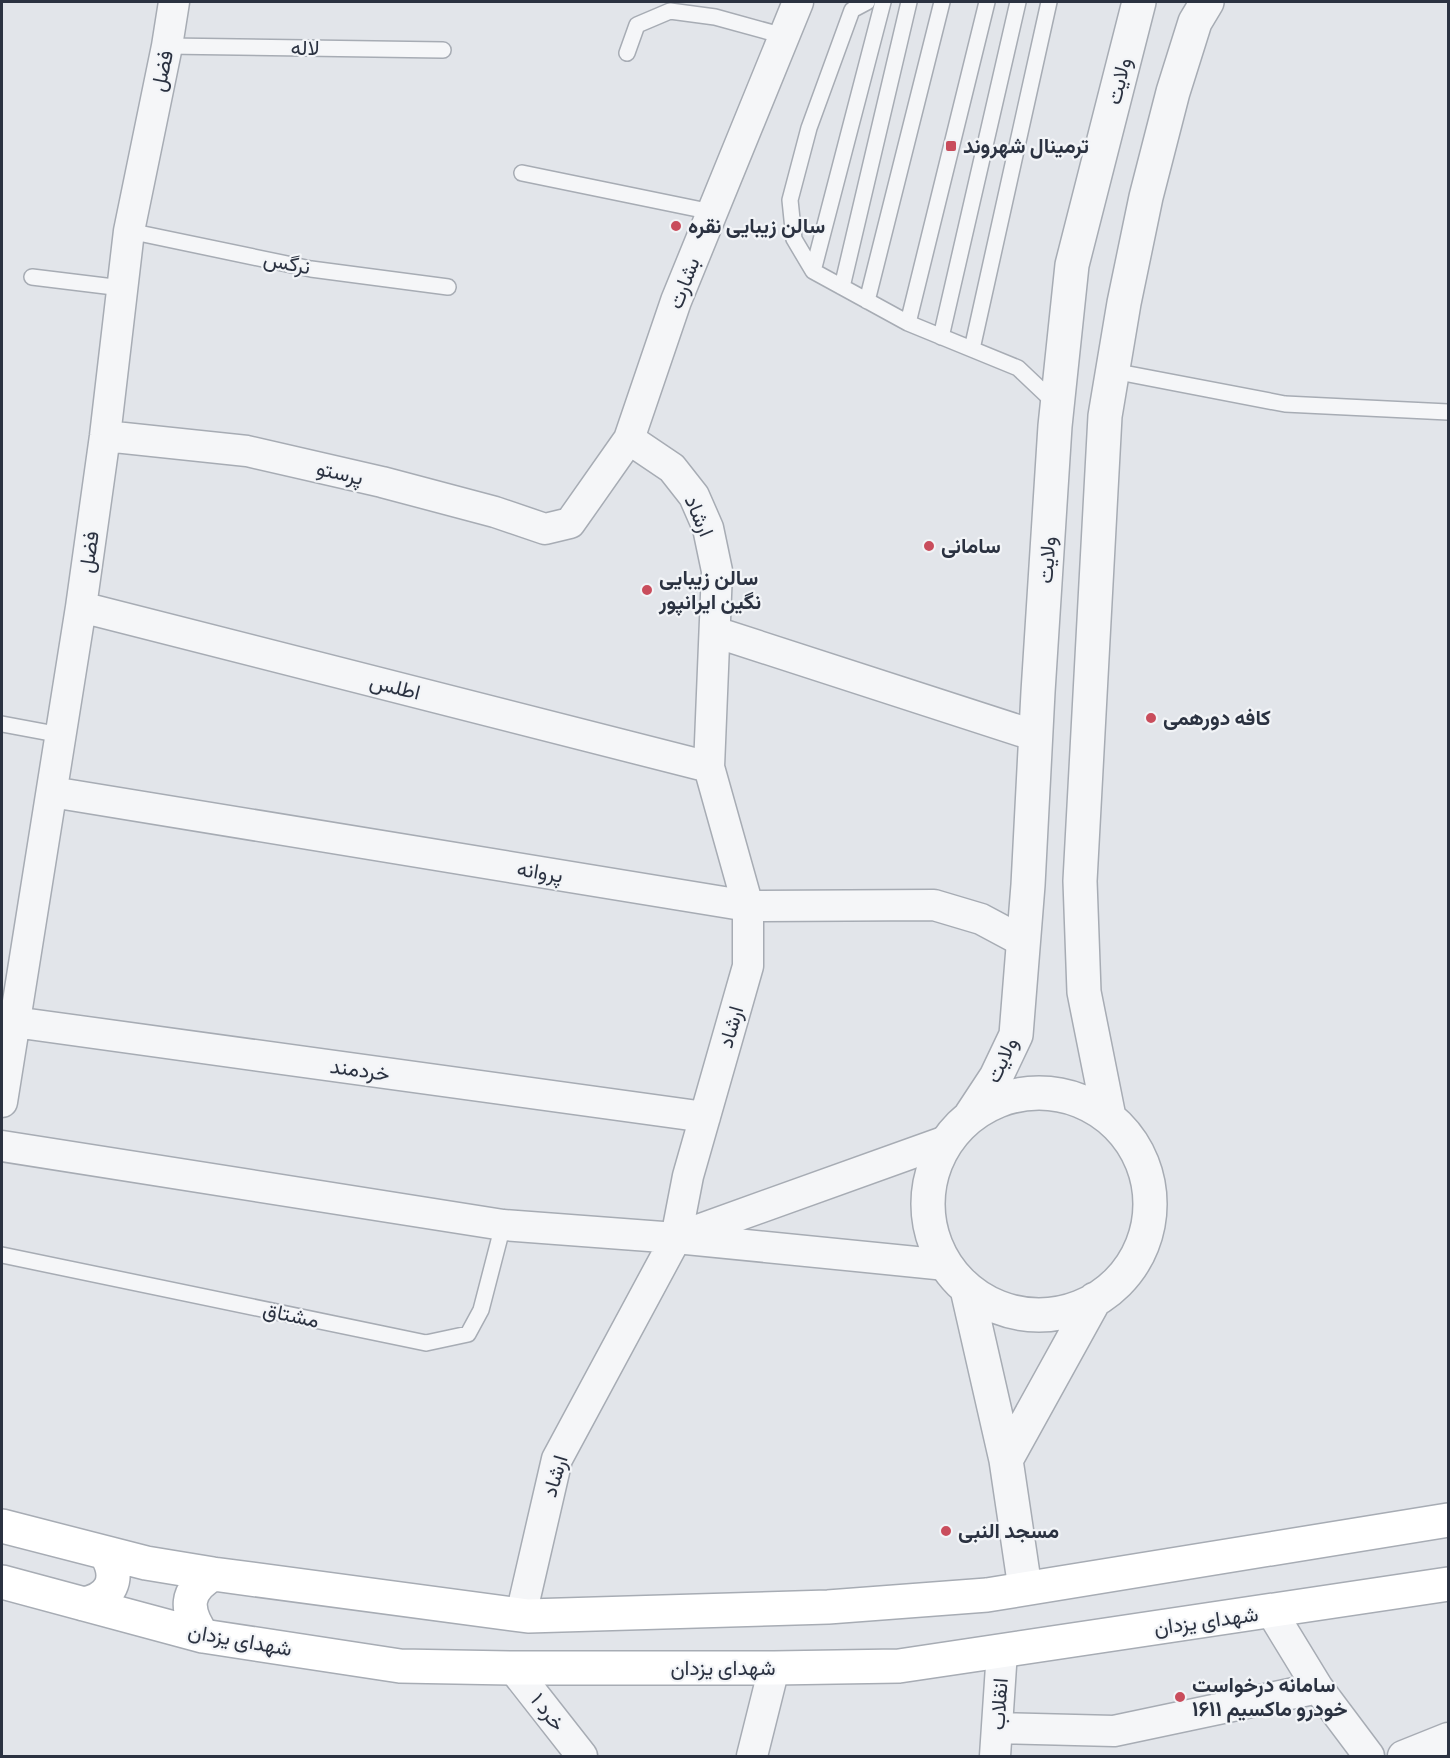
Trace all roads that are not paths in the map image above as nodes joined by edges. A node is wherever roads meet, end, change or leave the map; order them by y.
1 (174, 2) edge
2 (798, 2) edge
3 (867, 2) edge
4 (883, 2) edge
5 (909, 2) edge
6 (942, 2) edge
7 (987, 2) edge
8 (1018, 2) edge
9 (1048, 2) edge
10 (1139, 2) edge
11 (1207, 2) edge
12 (784, 36) junction
13 (167, 46) junction
14 (442, 50) dead end
15 (627, 53) dead end
16 (522, 173) dead end
17 (712, 212) junction
18 (129, 231) junction
19 (813, 272) junction
20 (32, 277) dead end
21 (448, 287) dead end
22 (842, 287) junction
23 (122, 288) junction
24 (867, 301) junction
25 (908, 323) junction
26 (941, 337) junction
27 (972, 349) junction
28 (1113, 371) junction
29 (1058, 406) junction
30 (1449, 411) edge
31 (105, 436) junction
32 (629, 439) junction
33 (570, 523) joint
34 (81, 607) junction
35 (714, 632) junction
36 (2, 724) edge
37 (61, 735) junction
38 (1036, 736) junction
39 (709, 767) junction
40 (52, 792) junction
41 (748, 906) junction
42 (1024, 942) junction
43 (14, 1022) junction
44 (2, 1102) edge
45 (971, 1115) junction
46 (705, 1117) junction
47 (1109, 1117) junction
48 (946, 1141) junction
49 (2, 1146) edge
50 (503, 1225) junction
51 (675, 1238) junction
52 (2, 1255) edge
53 (946, 1265) junction
54 (968, 1289) junction
55 (1095, 1299) junction
56 (1006, 1460) junction
57 (1449, 1520) edge
58 (2, 1526) edge
59 (106, 1554) junction
60 (213, 1574) junction
61 (2, 1582) edge
62 (1449, 1584) edge
63 (1025, 1588) junction
64 (83, 1604) junction
65 (1271, 1611) junction
66 (521, 1615) junction
67 (203, 1636) junction
68 (1002, 1651) junction
69 (513, 1668) junction
70 (774, 1668) junction
71 (1318, 1688) junction
72 (1449, 1738) edge
73 (996, 1742) edge
74 (1116, 1744) edge
75 (582, 1756) edge
76 (752, 1756) edge
77 (1369, 1756) edge
78 (1404, 1756) edge

1 - 13 street, فضل
2 - 12 street, بشارت
3 - 19 lane
4 - 19 lane
5 - 22 lane
6 - 24 lane
7 - 25 lane
8 - 26 lane
9 - 27 lane
10 - 29 street, ولایت
11 - 28 street
12 - 15 lane
12 - 17 street, بشارت
13 - 14 lane, لاله
13 - 18 street, فضل
16 - 17 lane
17 - 32 street, بشارت
18 - 21 lane, نرگس
18 - 23 street, فضل
19 - 22 lane
20 - 23 lane
22 - 24 lane
23 - 31 street, فضل
24 - 25 lane
25 - 26 lane
26 - 27 lane
27 - 29 lane
28 - 30 lane
28 - 47 street
29 - 38 street, ولایت
31 - 33 street, پرستو
31 - 34 street, فضل
32 - 33 street, بشارت
32 - 35 street, ارشاد
34 - 37 street, فضل
34 - 39 street, اطلس
35 - 38 street
35 - 39 street, ارشاد
36 - 37 lane
37 - 40 street, فضل
38 - 42 street, ولایت
39 - 41 street, ارشاد
40 - 41 street, پروانه
40 - 43 street, فضل
41 - 42 street, پروانه
41 - 46 street, ارشاد
42 - 45 street, ولایت
43 - 44 street, فضل
43 - 46 street, خردمند
45 - 47 street
45 - 48 street
46 - 51 street, ارشاد
47 - 55 street
48 - 51 street
48 - 53 street
49 - 50 street
50 - 51 street
50 - 52 lane, مشتاق
51 - 53 street
51 - 66 street, ارشاد
53 - 54 street
54 - 55 street
54 - 56 street
55 - 56 street
56 - 63 street
57 - 63 main road
58 - 59 main road
59 - 60 main road
59 - 64 main road
60 - 66 main road
60 - 67 main road
61 - 64 main road, شهدای یزدان
62 - 65 main road, شهدای یزدان
63 - 66 main road
64 - 67 main road, شهدای یزدان
65 - 68 main road, شهدای یزدان
65 - 71 street
67 - 69 main road, شهدای یزدان
68 - 70 main road, شهدای یزدان
68 - 73 street, انقلاب
69 - 70 main road, شهدای یزدان
69 - 75 street, خرد ۱
70 - 76 street
71 - 74 street
71 - 77 street
72 - 78 street
73 - 74 street

